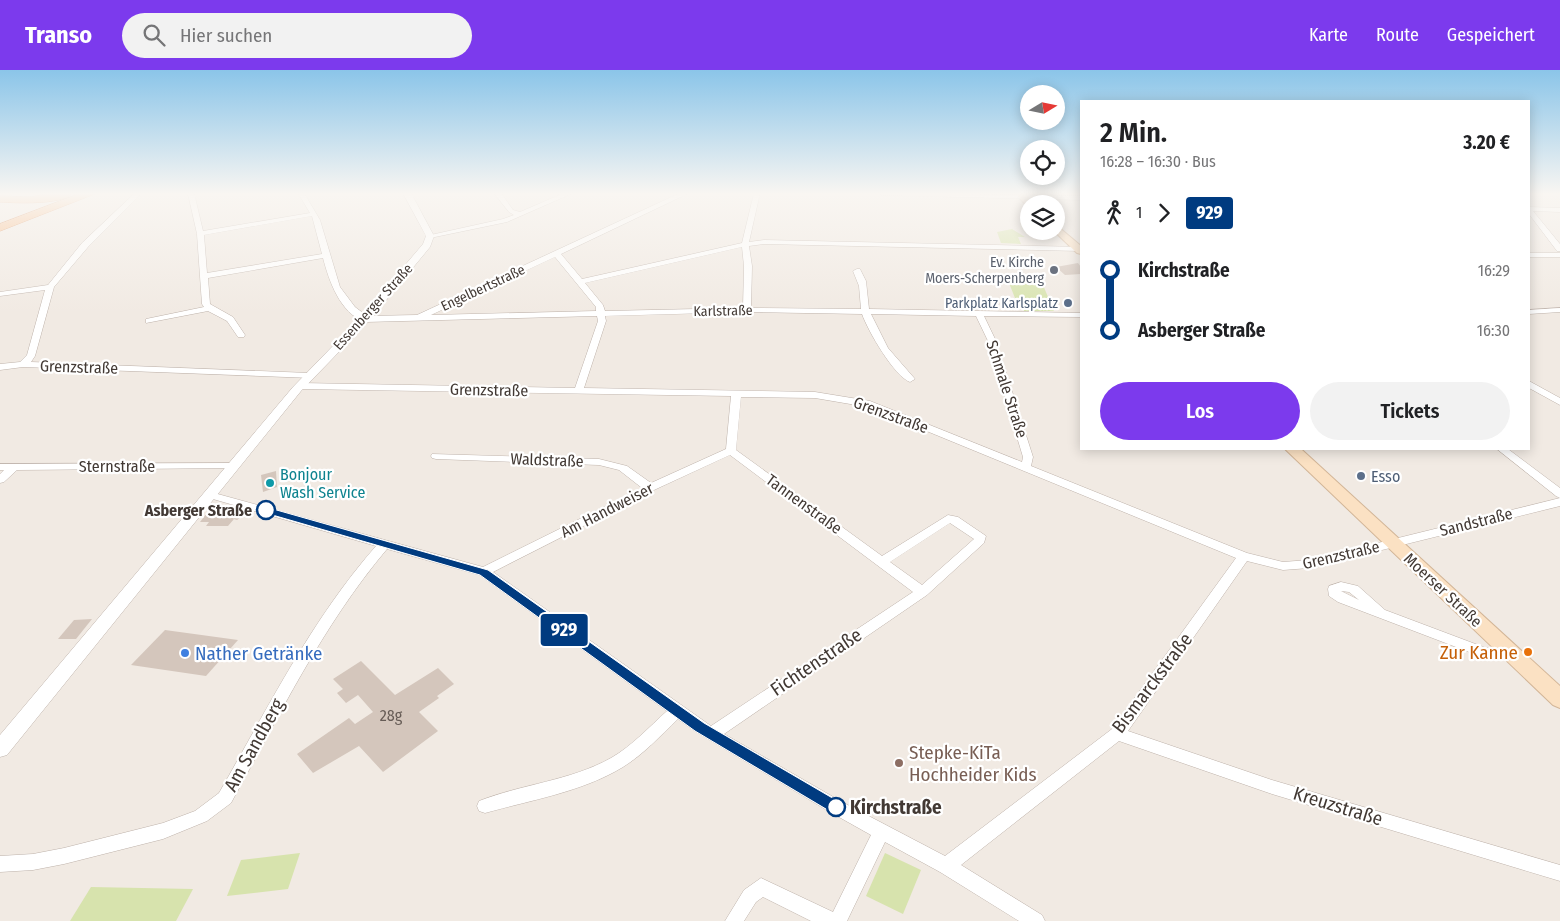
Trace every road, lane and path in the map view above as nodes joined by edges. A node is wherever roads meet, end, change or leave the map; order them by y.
1 (98, 233) edge
2 (207, 233) edge
3 (320, 233) edge
4 (428, 233) edge
5 (449, 233) edge
6 (602, 233) edge
7 (748, 233) edge
8 (200, 234) joint
9 (1548, 234) joint
10 (1560, 235) edge
11 (430, 236) junction
12 (1065, 236) edge
13 (745, 244) junction
14 (1560, 249) edge
15 (1080, 250) edge
16 (557, 254) junction
17 (327, 255) junction
18 (1530, 255) edge
19 (1560, 255) edge
20 (857, 272) dead end
21 (204, 276) junction
22 (581, 282) junction
23 (50, 287) junction
24 (0, 294) edge
25 (209, 308) junction
26 (747, 310) junction
27 (1560, 310) edge
28 (866, 312) junction
29 (1530, 312) edge
30 (979, 314) junction
31 (601, 315) junction
32 (1080, 315) edge
33 (366, 319) junction
34 (415, 319) junction
35 (149, 321) dead end
36 (241, 335) dead end
37 (23, 364) junction
38 (0, 367) edge
39 (309, 376) junction
40 (910, 378) dead end
41 (1530, 385) edge
42 (299, 388) junction
43 (578, 392) junction
44 (736, 395) junction
45 (1560, 402) edge
46 (1293, 450) edge
47 (1503, 450) edge
48 (731, 451) junction
49 (436, 456) dead end
50 (234, 466) junction
51 (1026, 466) junction
52 (0, 467) edge
53 (14, 467) junction
54 (0, 480) edge
55 (650, 488) junction
56 (1560, 494) edge
57 (210, 495) junction
58 (1560, 502) edge
59 (1393, 543) junction
60 (383, 545) junction
61 (1244, 556) junction
62 (882, 562) junction
63 (484, 572) junction
64 (922, 592) junction
65 (1380, 613) dead end
66 (1508, 651) junction
67 (1560, 699) edge
68 (677, 711) junction
69 (712, 734) junction
70 (1118, 734) junction
71 (2, 746) edge
72 (486, 806) dead end
73 (881, 832) junction
74 (0, 864) edge
75 (946, 866) junction
76 (1560, 873) edge
77 (734, 921) edge
78 (831, 921) edge
79 (838, 921) edge
80 (1036, 921) edge

1 - 23 street
2 - 8 street
3 - 17 street
4 - 11 street
5 - 11 street
6 - 16 street, Engelbertstraße
7 - 13 street
8 - 21 street
9 - 10 street
9 - 14 street
11 - 33 street, Essenberger Straße
12 - 15 main road
13 - 15 street
13 - 22 street
13 - 26 street
16 - 22 street
16 - 34 street, Engelbertstraße
17 - 21 street
17 - 33 street
18 - 19 street
20 - 28 street
21 - 25 street
22 - 31 street
23 - 24 street
23 - 37 street
25 - 35 street
25 - 36 street
26 - 28 street, Karlstraße
26 - 31 street, Karlstraße
27 - 29 street
28 - 30 street, Karlstraße
28 - 40 street
30 - 32 street, Karlstraße
30 - 51 street, Schmale Straße
31 - 34 street, Karlstraße
31 - 43 street
33 - 34 street, Karlstraße
33 - 39 street, Essenberger Straße
37 - 38 street, Grenzstraße
37 - 39 street, Grenzstraße
39 - 42 street, Essenberger Straße
41 - 45 street
42 - 43 street, Grenzstraße
42 - 50 street
43 - 44 street, Grenzstraße
44 - 48 street
44 - 51 street, Grenzstraße
46 - 59 main road, Moerser Straße
47 - 56 street
48 - 55 street, Am Handweiser
48 - 62 street, Tannenstraße
49 - 55 street, Waldstraße
50 - 53 street, Sternstraße
50 - 57 street
51 - 61 street, Grenzstraße
52 - 53 street, Sternstraße
53 - 54 street
55 - 63 street, Am Handweiser
57 - 60 street
57 - 71 street
58 - 59 street, Sandstraße
59 - 61 street, Grenzstraße
59 - 66 main road, Moerser Straße
60 - 63 street
60 - 74 street, Am Sandberg
61 - 70 street, Bismarckstraße
62 - 64 street, Tannenstraße
62 - 64 street, Fichtenstraße
63 - 68 street
64 - 69 street, Fichtenstraße
65 - 66 street
66 - 67 main road, Moerser Straße
68 - 69 street
68 - 72 street
69 - 73 street
70 - 75 street, Bismarckstraße
70 - 76 street, Kreuzstraße
73 - 75 street
73 - 79 street
75 - 80 street
77 - 78 street

